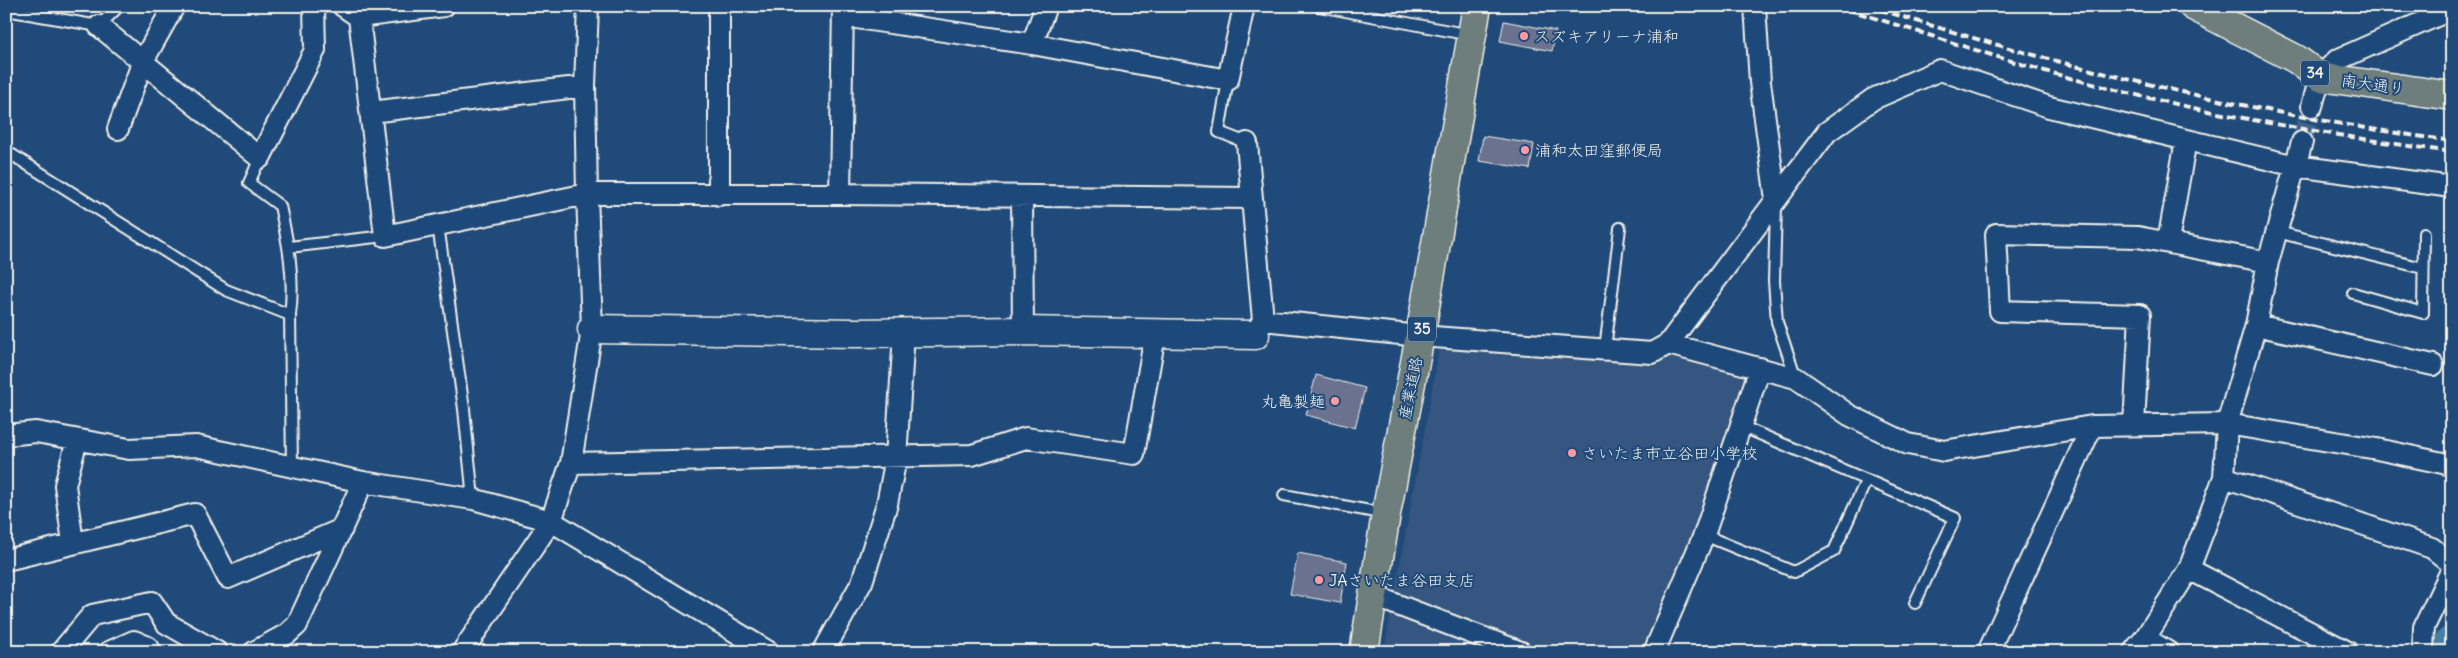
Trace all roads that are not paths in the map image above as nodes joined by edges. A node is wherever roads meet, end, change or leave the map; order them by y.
1 (118, 6) edge
2 (174, 6) edge
3 (314, 6) edge
4 (343, 6) edge
5 (444, 6) edge
6 (588, 6) edge
7 (719, 6) edge
8 (1046, 6) edge
9 (1244, 6) edge
10 (1319, 6) edge
11 (1477, 6) edge
12 (1755, 6) edge
13 (2193, 6) edge
14 (424, 8) edge
15 (2452, 9) edge
16 (6, 10) edge
17 (843, 11) edge
18 (359, 17) junction
19 (99, 26) junction
20 (1473, 36) junction
21 (1032, 44) junction
22 (143, 61) junction
23 (2320, 77) junction
24 (1228, 80) junction
25 (585, 86) junction
26 (2452, 96) edge
27 (2312, 106) tunnel mouth
28 (371, 112) junction
29 (118, 129) dead end
30 (2186, 140) junction
31 (2302, 142) tunnel mouth
32 (1247, 143) joint
33 (6, 151) edge
34 (260, 158) junction
35 (2296, 166) junction
36 (2452, 187) edge
37 (587, 194) junction
38 (840, 194) junction
39 (719, 195) junction
40 (1022, 196) junction
41 (1250, 198) junction
42 (1776, 200) junction
43 (438, 225) junction
44 (1620, 228) dead end
45 (2277, 232) junction
46 (2424, 233) dead end
47 (385, 236) junction
48 (2168, 242) junction
49 (289, 247) junction
50 (2268, 262) junction
51 (2424, 268) junction
52 (2353, 293) dead end
53 (290, 315) junction
54 (2256, 325) junction
55 (1259, 328) junction
56 (592, 329) junction
57 (1023, 331) junction
58 (904, 333) junction
59 (1155, 335) junction
60 (1420, 336) junction
61 (1668, 344) junction
62 (1605, 349) junction
63 (2433, 366) dead end
64 (1760, 368) junction
65 (1796, 378) junction
66 (2227, 424) junction
67 (2134, 425) junction
68 (1741, 426) junction
69 (2092, 426) junction
70 (6, 435) edge
71 (77, 440) junction
72 (896, 458) junction
73 (570, 463) junction
74 (2452, 465) edge
75 (292, 467) junction
76 (2224, 477) junction
77 (1866, 481) junction
78 (363, 482) junction
79 (1284, 495) dead end
80 (473, 499) junction
81 (1386, 514) junction
82 (551, 521) junction
83 (342, 529) junction
84 (1704, 535) junction
85 (74, 543) junction
86 (6, 560) edge
87 (2452, 564) edge
88 (2189, 569) junction
89 (2452, 569) edge
90 (1374, 596) junction
91 (1915, 603) dead end
92 (2139, 645) edge
93 (61, 652) edge
94 (109, 652) edge
95 (151, 652) edge
96 (217, 652) edge
97 (254, 652) edge
98 (462, 652) edge
99 (769, 652) edge
100 (824, 652) edge
101 (1364, 652) edge
102 (1521, 652) edge
103 (1654, 652) edge
104 (1988, 652) edge
105 (2168, 652) edge
106 (2348, 652) edge
107 (2423, 652) edge

1 - 19 lane
2 - 22 street
3 - 34 street
4 - 18 street
5 - 14 street
6 - 25 street
7 - 39 street
8 - 21 street
9 - 24 street
10 - 20 lane
11 - 20 main road, 産業道路 / 35
12 - 42 street
13 - 23 main road, 南大通り / 34
14 - 18 street
15 - 23 street
16 - 19 lane
17 - 21 street
17 - 38 street
18 - 28 street
19 - 22 street
20 - 60 main road, 産業道路 / 35
21 - 24 street
22 - 29 street
22 - 34 street
23 - 26 main road, 南大通り / 34
23 - 27 street
24 - 32 lane
25 - 28 street
25 - 37 street
28 - 47 street
30 - 35 street
30 - 42 street
30 - 48 street
31 - 35 street
32 - 41 street
33 - 53 lane
34 - 49 lane
35 - 36 street
35 - 45 street
37 - 39 street
37 - 43 street
37 - 56 street
38 - 39 street
38 - 40 street
40 - 41 street
40 - 57 street
41 - 55 street
42 - 61 street
42 - 65 lane
43 - 47 street
43 - 80 lane
44 - 62 lane
45 - 50 street
45 - 51 lane
46 - 51 lane
47 - 49 lane
48 - 50 street
48 - 67 street
49 - 53 lane
50 - 54 street
51 - 52 lane
53 - 75 lane
54 - 63 street
54 - 66 street
55 - 59 street
55 - 60 street
56 - 58 street
56 - 73 street
57 - 58 street
57 - 59 street
58 - 72 street
59 - 72 street
60 - 62 street
60 - 81 main road, 産業道路 / 35
61 - 62 street
61 - 64 street
64 - 65 street
64 - 68 street
65 - 69 street
66 - 67 street
66 - 74 street
66 - 76 street
67 - 69 street
68 - 77 lane
68 - 84 street
69 - 104 street
70 - 71 street
71 - 75 street
71 - 85 street
72 - 73 street
72 - 100 street
73 - 82 street
75 - 78 street
76 - 87 street
76 - 88 street
77 - 84 lane
77 - 91 lane
78 - 80 street
78 - 83 street
79 - 81 lane
80 - 82 street
81 - 90 main road, 産業道路 / 35
82 - 98 street
82 - 99 street
83 - 85 street
83 - 97 street
84 - 103 street
85 - 86 street
88 - 92 street
88 - 106 street
89 - 107 street
90 - 101 main road, 産業道路 / 35
90 - 102 street
92 - 105 street
93 - 96 street
94 - 95 street

